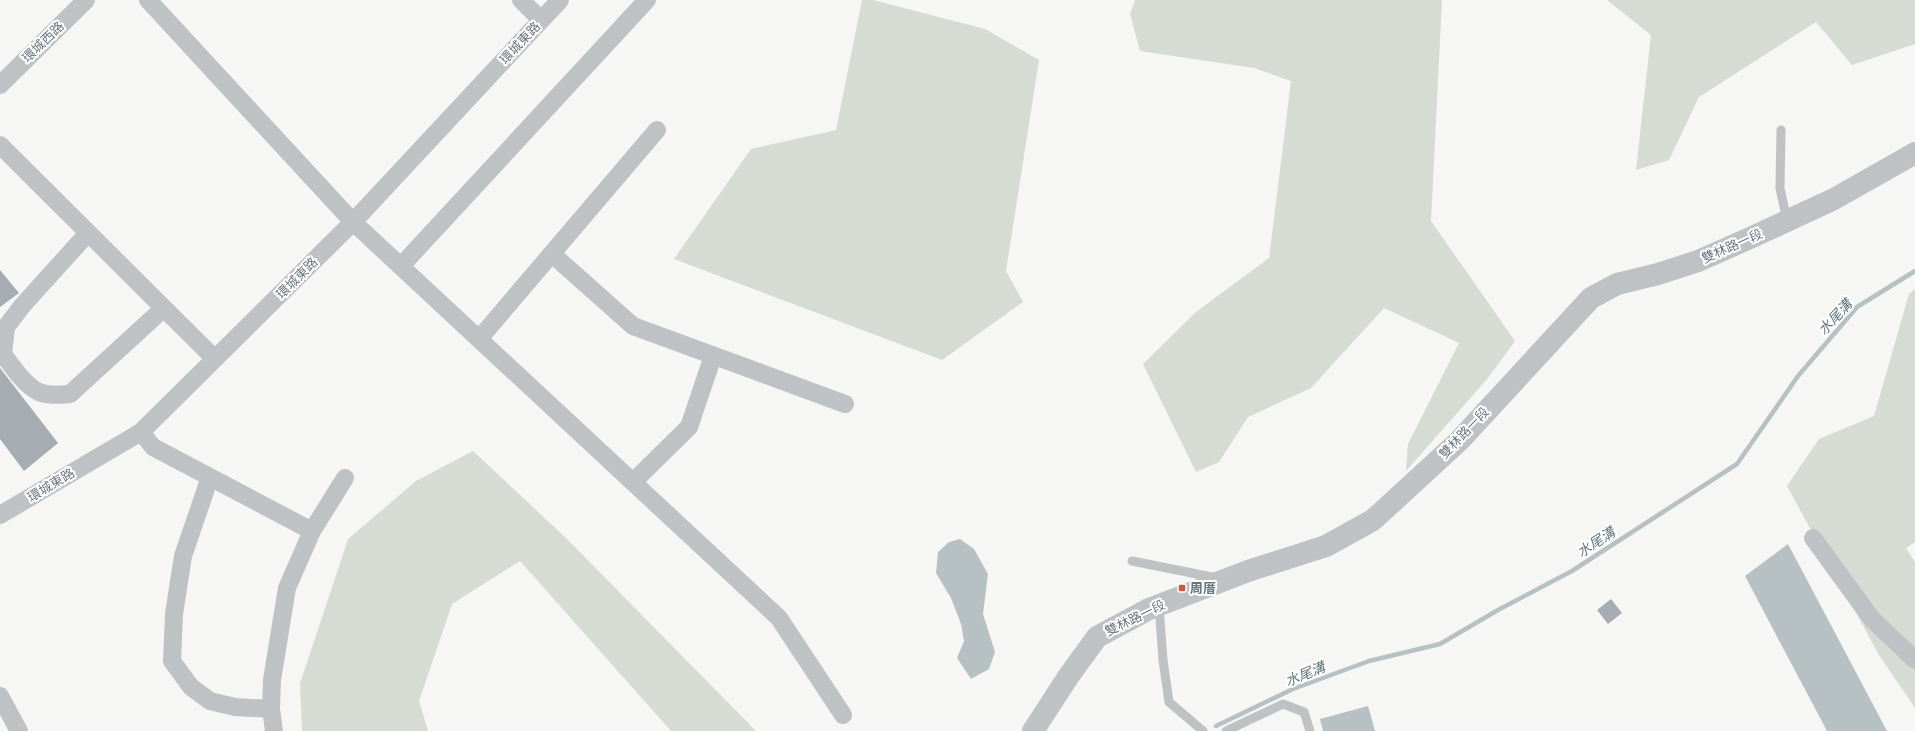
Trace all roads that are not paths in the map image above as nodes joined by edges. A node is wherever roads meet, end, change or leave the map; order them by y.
1 (86, 0) edge
2 (148, 0) edge
3 (521, 0) edge
4 (560, 0) edge
5 (647, 0) edge
6 (541, 20) junction
7 (0, 85) edge
8 (657, 130) dead end
9 (1781, 130) dead end
10 (0, 145) edge
11 (1915, 153) edge
12 (1787, 221) junction
13 (353, 222) junction
14 (88, 233) junction
15 (552, 254) junction
16 (401, 266) junction
17 (164, 308) junction
18 (479, 338) junction
19 (713, 356) junction
20 (215, 359) junction
21 (845, 404) dead end
22 (141, 432) junction
23 (210, 477) junction
24 (345, 478) dead end
25 (634, 482) junction
26 (0, 515) edge
27 (312, 531) junction
28 (1813, 538) dead end
29 (1132, 561) dead end
30 (1224, 580) junction
31 (1159, 605) junction
32 (1915, 660) edge
33 (0, 696) edge
34 (271, 709) junction
35 (843, 715) dead end
36 (19, 731) edge
37 (274, 731) edge
38 (1032, 731) edge
39 (1203, 731) edge
40 (1226, 731) edge
41 (1310, 731) edge

1 - 7 street, 環城西路
2 - 13 street
3 - 6 street
4 - 6 street, 環城東路
5 - 16 street
6 - 13 street, 環城東路
8 - 15 street
9 - 12 lane
10 - 14 street
11 - 12 street, 雙林路一段
12 - 30 street, 雙林路一段
13 - 16 street
13 - 20 street, 環城東路
14 - 17 street
14 - 17 street
15 - 18 street
15 - 19 street
16 - 18 street
17 - 20 street
18 - 25 street
19 - 21 street
19 - 25 street
20 - 22 street, 環城東路
22 - 23 street
22 - 26 street, 環城東路
23 - 27 street
23 - 34 street
24 - 27 street
25 - 35 street
27 - 34 street
28 - 32 street
29 - 30 lane
30 - 31 street, 雙林路一段
31 - 38 street, 雙林路一段
31 - 39 lane
33 - 36 street
34 - 37 street
40 - 41 lane

